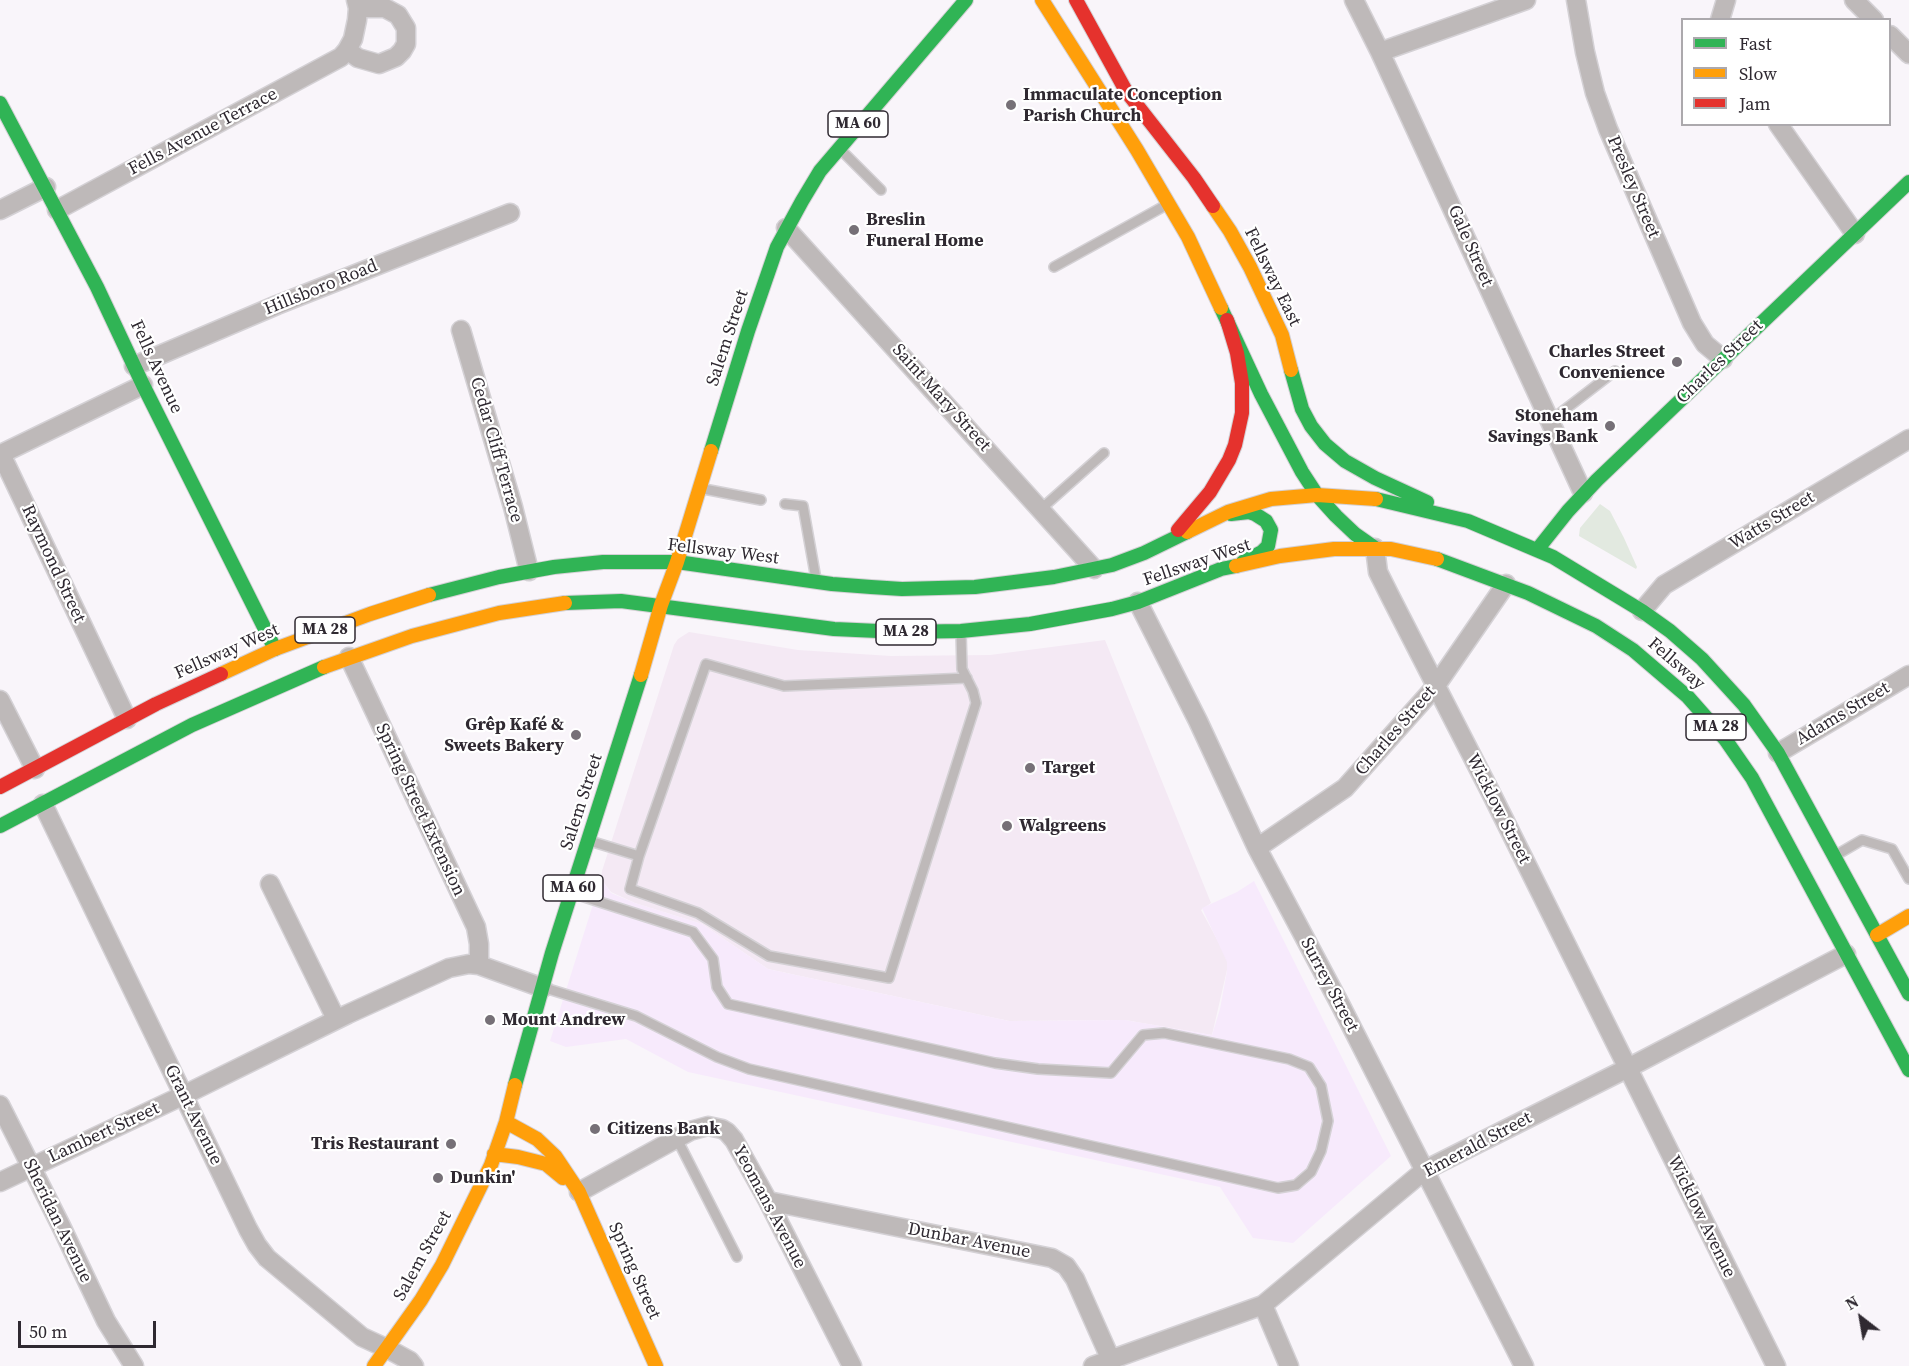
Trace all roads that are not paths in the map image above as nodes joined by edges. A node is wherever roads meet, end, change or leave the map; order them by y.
1 (966, 0) edge
2 (1042, 0) edge
3 (1076, 0) edge
4 (1354, 0) edge
5 (1526, 0) edge
6 (1576, 0) edge
7 (1726, 0) edge
8 (1854, 0) edge
9 (357, 4) edge
10 (1721, 18) edge
11 (1872, 18) edge
12 (1891, 35) edge
13 (347, 50) junction
14 (1380, 52) junction
15 (1909, 54) edge
16 (0, 103) edge
17 (1779, 126) edge
18 (838, 148) junction
19 (1909, 182) edge
20 (46, 187) junction
21 (881, 190) dead end
22 (1169, 203) junction
23 (0, 210) edge
24 (57, 210) junction
25 (510, 213) dead end
26 (786, 228) junction
27 (1855, 234) junction
28 (1054, 267) dead end
29 (1227, 320) junction
30 (461, 330) dead end
31 (1723, 359) junction
32 (134, 366) junction
33 (1616, 371) dead end
34 (143, 385) junction
35 (1550, 421) junction
36 (1909, 439) edge
37 (1104, 453) dead end
38 (700, 488) junction
39 (1583, 493) junction
40 (1317, 495) junction
41 (760, 500) dead end
42 (785, 504) dead end
43 (1041, 509) junction
44 (1217, 517) junction
45 (1468, 521) junction
46 (1166, 543) junction
47 (1375, 548) junction
48 (1538, 550) junction
49 (676, 562) junction
50 (1094, 569) junction
51 (1221, 569) junction
52 (529, 571) junction
53 (817, 582) junction
54 (1506, 584) junction
55 (1138, 602) junction
56 (661, 605) junction
57 (1642, 611) junction
58 (961, 631) junction
59 (275, 649) junction
60 (349, 657) junction
61 (1909, 675) edge
62 (967, 678) junction
63 (1436, 687) junction
64 (0, 700) edge
65 (127, 719) junction
66 (1778, 753) junction
67 (34, 769) junction
68 (0, 787) edge
69 (43, 804) junction
70 (0, 826) edge
71 (588, 840) junction
72 (1257, 848) junction
73 (639, 856) junction
74 (1835, 856) junction
75 (1909, 879) edge
76 (270, 884) dead end
77 (571, 892) junction
78 (1909, 916) edge
79 (1877, 935) junction
80 (1846, 954) junction
81 (478, 965) junction
82 (543, 988) junction
83 (1909, 994) edge
84 (336, 1019) junction
85 (1628, 1068) junction
86 (1909, 1070) edge
87 (184, 1095) junction
88 (0, 1105) edge
89 (506, 1122) junction
90 (676, 1138) junction
91 (494, 1154) junction
92 (31, 1167) junction
93 (1425, 1170) junction
94 (0, 1182) edge
95 (579, 1192) junction
96 (768, 1201) junction
97 (737, 1257) dead end
98 (1263, 1305) junction
99 (388, 1349) junction
100 (1111, 1360) junction
101 (134, 1366) edge
102 (374, 1366) edge
103 (414, 1366) edge
104 (656, 1366) edge
105 (852, 1366) edge
106 (1093, 1366) edge
107 (1289, 1366) edge
108 (1524, 1366) edge
109 (1776, 1366) edge

1 - 18 main road, MA 60
2 - 22 main road
3 - 45 main road, Fellsway East
4 - 14 street, Gale Street
5 - 14 street
6 - 31 street, Presley Street
7 - 10 street
8 - 11 street
9 - 13 street
9 - 13 street
12 - 15 street
13 - 24 street, Fells Avenue Terrace
14 - 35 street, Gale Street
16 - 20 main road, Fells Avenue
17 - 27 street
18 - 21 lane
18 - 26 main road, MA 60
19 - 27 main road, Charles Street
20 - 23 street
20 - 24 main road, Fells Avenue
22 - 28 lane
22 - 29 main road
24 - 32 main road, Fells Avenue
25 - 32 street, Hillsboro Road
26 - 38 main road, Salem Street / MA 60
26 - 43 street, Saint Mary Street
27 - 31 main road, Charles Street
29 - 40 main road
29 - 46 main road
30 - 52 street, Cedar Cliff Terrace
31 - 39 main road, Charles Street
32 - 34 main road, Fells Avenue
33 - 35 lane
34 - 59 main road, Fells Avenue
34 - 65 street, Raymond Street
35 - 39 street, Gale Street
36 - 57 street, Watts Street
37 - 43 lane
38 - 41 lane
38 - 49 main road, Salem Street / MA 60
39 - 48 main road, Charles Street
40 - 44 main road, Fellsway West / MA 28
40 - 45 main road, Fellsway West / MA 28
40 - 47 main road
42 - 53 lane
43 - 50 street, Saint Mary Street
44 - 46 main road, Fellsway West / MA 28
44 - 51 main road
45 - 48 main road, Fellsway / MA 28
46 - 50 main road, Fellsway West / MA 28
47 - 51 main road, Fellsway West / MA 28
47 - 54 main road, Fellsway / MA 28
47 - 63 street, Wicklow Street
48 - 57 main road, Fellsway / MA 28
49 - 52 main road, Fellsway West / MA 28
49 - 53 main road, Fellsway West / MA 28
49 - 56 main road, Salem Street / MA 60
50 - 53 main road, Fellsway West / MA 28
51 - 55 main road, Fellsway West / MA 28
52 - 59 main road, Fellsway West / MA 28
54 - 63 street, Charles Street
54 - 80 main road, Fellsway / MA 28
55 - 58 main road, Fellsway West / MA 28
55 - 72 street, Surrey Street
56 - 58 main road, Fellsway West / MA 28
56 - 60 main road, Fellsway West / MA 28
56 - 71 main road, Salem Street / MA 60
57 - 66 main road, Fellsway / MA 28
58 - 62 lane
59 - 65 main road, Fellsway West / MA 28
60 - 69 main road, Fellsway West / MA 28
60 - 81 street, Spring Street Extension
61 - 66 street, Adams Street
62 - 73 lane
62 - 73 lane
63 - 72 street, Charles Street
63 - 85 street, Wicklow Street
64 - 67 street
65 - 67 main road, Fellsway West / MA 28
66 - 74 main road, Fellsway / MA 28
67 - 68 main road, Fellsway West / MA 28
69 - 70 main road, Fellsway West / MA 28
69 - 87 street, Grant Avenue
71 - 73 lane
71 - 77 main road, Salem Street / MA 60
72 - 93 street, Surrey Street
74 - 75 lane
74 - 79 main road, Fellsway / MA 28
76 - 84 street
77 - 82 main road, Salem Street / MA 60
77 - 82 lane
78 - 79 main road
79 - 83 main road, Fellsway / MA 28
80 - 85 street, Emerald Street
80 - 86 main road, Fellsway / MA 28
81 - 82 street, Lambert Street
81 - 84 street, Lambert Street
82 - 89 main road, Salem Street / MA 60
84 - 87 street, Lambert Street
85 - 93 street, Emerald Street
85 - 109 street, Wicklow Avenue
87 - 92 street, Lambert Street
87 - 99 street, Grant Avenue
88 - 92 street, Sheridan Avenue
89 - 91 main road, Salem Street / MA 60
89 - 95 main road, Spring Street
90 - 95 street, Yeomans Avenue
90 - 96 street, Yeomans Avenue
90 - 97 lane
91 - 95 main road, Spring Street
91 - 99 main road, Salem Street / MA 60
92 - 94 street, Lambert Street
92 - 101 street, Sheridan Avenue
93 - 98 street, Emerald Street
93 - 108 street, Surrey Street
95 - 104 main road, Spring Street
96 - 100 street, Dunbar Avenue
96 - 105 street, Yeomans Avenue
98 - 100 street, Emerald Street
98 - 107 street
99 - 102 main road, Salem Street / MA 60
99 - 103 street, Grant Avenue
100 - 106 street, Emerald Street

